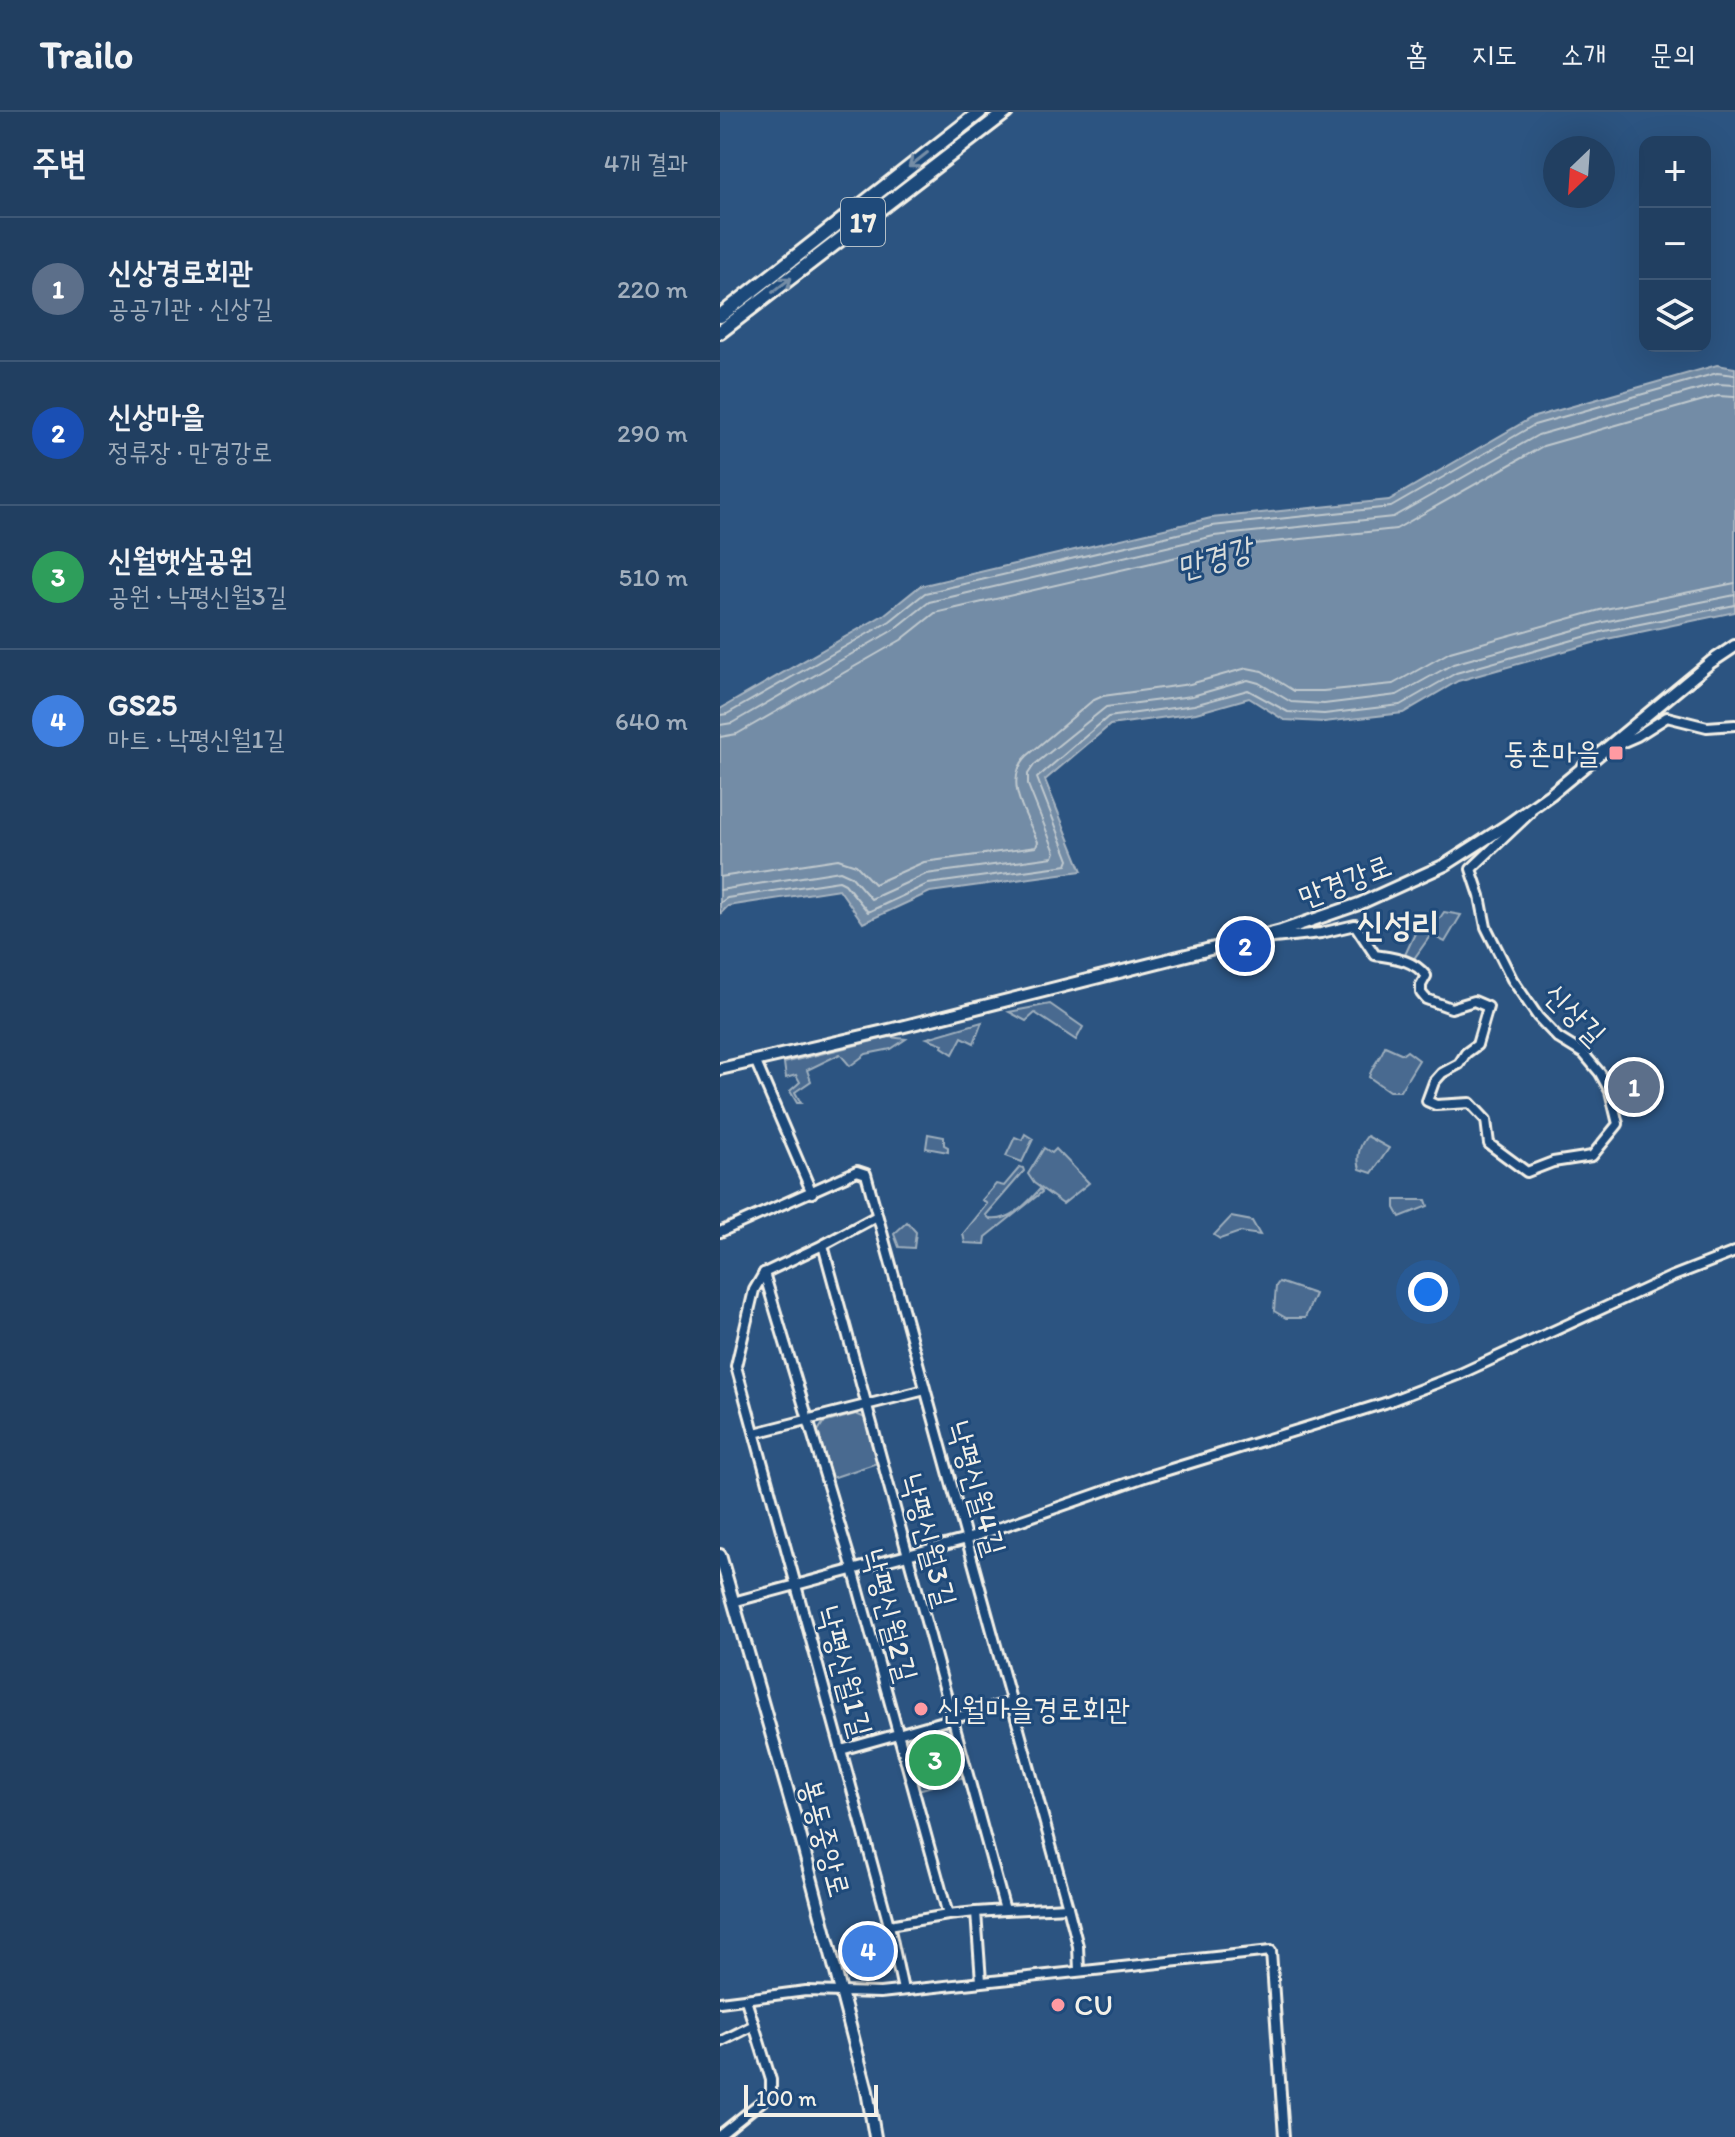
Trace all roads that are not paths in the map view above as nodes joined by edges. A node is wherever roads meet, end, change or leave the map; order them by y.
1 (980, 112) edge
2 (1006, 112) edge
3 (720, 316) edge
4 (720, 332) edge
5 (1735, 646) edge
6 (1735, 725) edge
7 (1606, 749) junction
8 (1551, 794) junction
9 (1246, 940) junction
10 (755, 1060) junction
11 (720, 1069) edge
12 (812, 1193) junction
13 (877, 1216) junction
14 (720, 1232) edge
15 (823, 1245) junction
16 (1735, 1252) edge
17 (764, 1273) junction
18 (925, 1390) junction
19 (866, 1405) junction
20 (810, 1419) junction
21 (755, 1433) junction
22 (967, 1539) junction
23 (720, 1555) edge
24 (908, 1555) junction
25 (853, 1569) junction
26 (797, 1585) junction
27 (733, 1602) junction
28 (1011, 1702) junction
29 (953, 1719) junction
30 (897, 1734) junction
31 (841, 1750) junction
32 (1068, 1907) junction
33 (1005, 1910) junction
34 (976, 1912) junction
35 (948, 1915) junction
36 (889, 1925) junction
37 (1079, 1970) junction
38 (981, 1981) junction
39 (842, 1990) junction
40 (903, 1990) junction
41 (746, 2000) junction
42 (720, 2002) edge
43 (754, 2025) junction
44 (720, 2042) edge
45 (720, 2135) edge
46 (875, 2137) edge
47 (1284, 2137) edge

1 -> 3 main road, 17
4 -> 2 main road, 17
5 - 7 street, 만경강로
6 - 7 street
7 - 8 street, 만경강로
8 - 9 street, 만경강로
8 - 9 street, 신상길
9 - 10 street, 만경강로
10 - 11 street, 만경강로
10 - 12 street
12 - 13 street, 낙평신월4길
12 - 14 street, 낙평신월4길
13 - 15 street
13 - 18 street, 낙평신월4길
15 - 17 street
15 - 19 street, 낙평신월3길
16 - 22 street
17 - 20 street, 낙평신월2길
17 - 21 street, 낙평신월1길
18 - 19 street
18 - 22 street, 낙평신월4길
19 - 20 street
19 - 24 street, 낙평신월3길
20 - 21 street
20 - 25 street, 낙평신월2길
21 - 26 street, 낙평신월1길
22 - 24 street
22 - 28 street, 낙평신월4길
23 - 27 street, 봉동중앙로
24 - 25 street
24 - 29 street, 낙평신월3길
25 - 26 street
25 - 30 street, 낙평신월2길
26 - 27 street
26 - 31 street, 낙평신월1길
27 - 39 street, 봉동중앙로
28 - 29 street
28 - 32 street, 낙평신월4길
29 - 30 street
29 - 33 street, 낙평신월3길
30 - 31 street
30 - 35 street, 낙평신월2길
31 - 36 street, 낙평신월1길
32 - 33 street
32 - 37 street, 낙평신월4길
33 - 34 street
34 - 35 street
34 - 38 street
35 - 36 street
36 - 40 street, 낙평신월1길
37 - 38 street
37 - 47 street
38 - 40 street
39 - 40 street
39 - 41 street
39 - 46 street, 봉동중앙로
41 - 42 street
41 - 43 street
43 - 44 street
43 - 45 street

